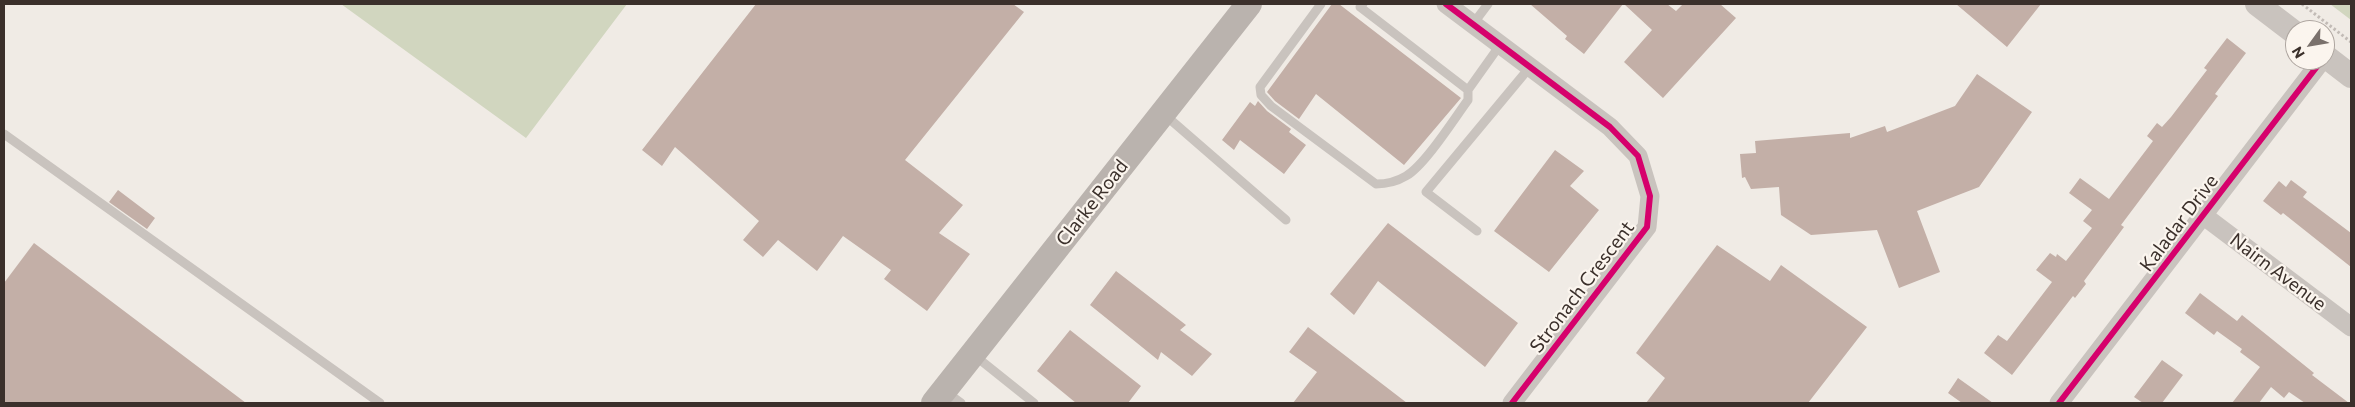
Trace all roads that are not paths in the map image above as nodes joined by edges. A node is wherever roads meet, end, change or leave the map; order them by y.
1 (1249, 4) edge
2 (1321, 4) edge
3 (1446, 4) edge
4 (1488, 4) edge
5 (2257, 4) edge
6 (1359, 5) edge
7 (1473, 24) junction
8 (2285, 25) edge
9 (1500, 45) junction
10 (2335, 64) edge
11 (1530, 67) junction
12 (2314, 70) edge
13 (2351, 76) edge
14 (1468, 90) junction
15 (1163, 113) junction
16 (4, 134) edge
17 (2204, 216) junction
18 (1286, 220) dead end
19 (1477, 231) dead end
20 (2351, 327) edge
21 (973, 354) junction
22 (946, 399) edge
23 (380, 403) edge
24 (1034, 403) edge
25 (1512, 403) edge
26 (2059, 403) edge

1 - 15 main road, Clarke Road
2 - 14 lane
3 - 7 street, Stronach Crescent
4 - 7 lane
5 - 8 street
6 - 14 lane
7 - 9 street, Stronach Crescent
9 - 11 street, Stronach Crescent
9 - 14 lane
10 - 13 street
11 - 19 lane
11 - 25 street, Stronach Crescent
12 - 17 street, Kaladar Drive
15 - 18 lane
15 - 21 main road, Clarke Road
16 - 23 lane
17 - 20 street, Nairn Avenue
17 - 26 street, Kaladar Drive
21 - 22 main road, Clarke Road
21 - 24 lane

